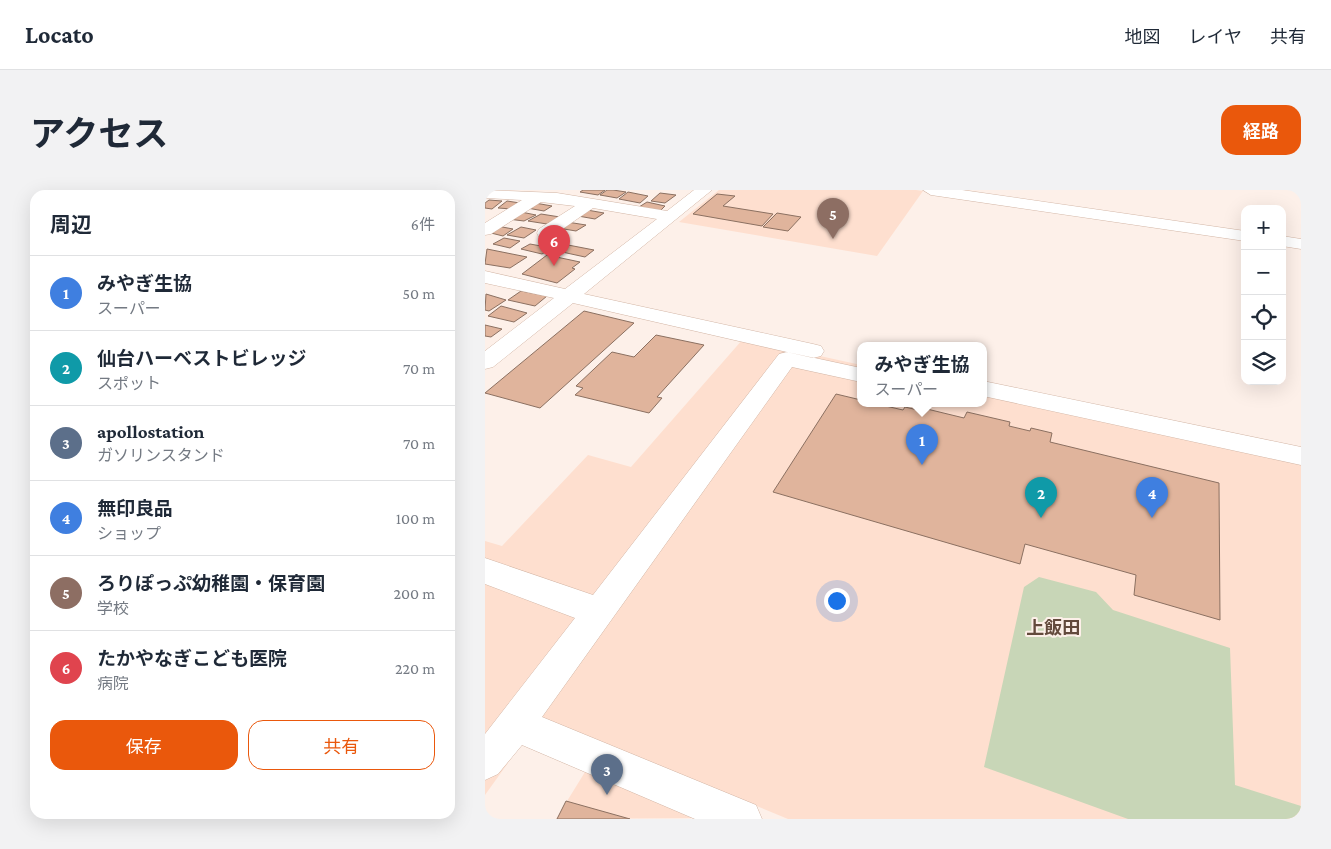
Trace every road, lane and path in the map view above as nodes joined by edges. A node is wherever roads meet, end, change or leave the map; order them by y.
1 (705, 190) edge
2 (931, 190) edge
3 (490, 192) edge
4 (559, 194) edge
5 (538, 198) junction
6 (589, 203) junction
7 (670, 216) junction
8 (485, 230) edge
9 (545, 233) dead end
10 (1241, 235) edge
11 (1286, 242) edge
12 (1301, 244) edge
13 (485, 277) edge
14 (569, 296) junction
15 (494, 347) edge
16 (857, 360) edge
17 (485, 362) edge
18 (857, 375) edge
19 (987, 389) edge
20 (987, 404) edge
21 (1047, 417) dead end
22 (1301, 456) edge
23 (485, 571) edge
24 (599, 612) junction
25 (515, 724) junction
26 (485, 761) edge
27 (742, 819) edge

1 - 7 street
2 - 10 street
3 - 5 street
4 - 5 street
4 - 6 street
5 - 8 street
6 - 7 street
6 - 9 street
7 - 14 street
11 - 12 street
13 - 14 street
14 - 15 street
14 - 16 street
15 - 17 street
18 - 24 street
19 - 22 street
20 - 21 street
23 - 24 street
24 - 25 street
25 - 26 street
25 - 27 street

